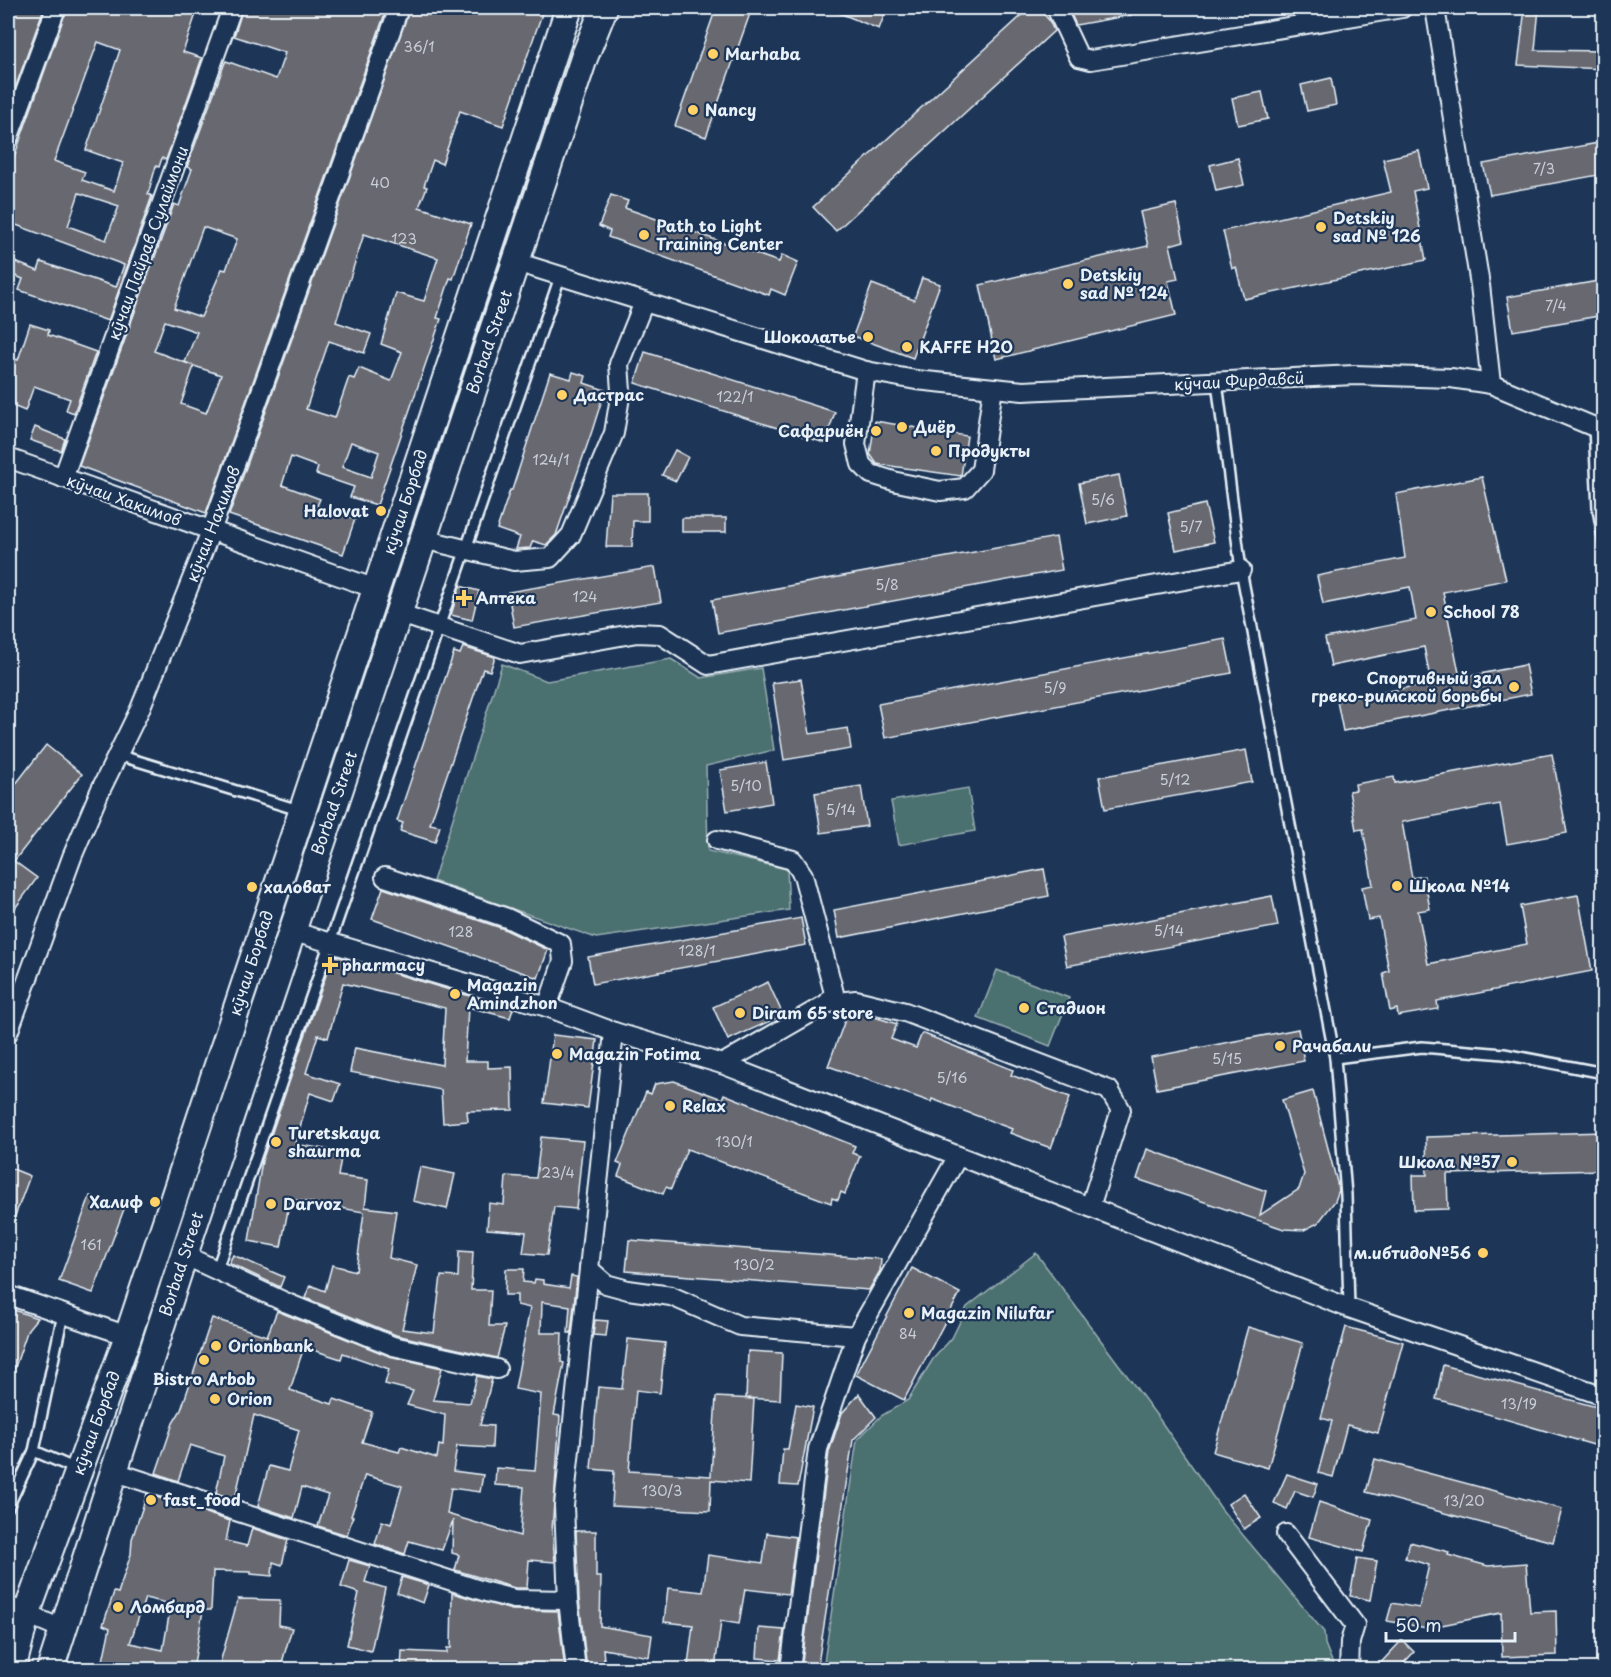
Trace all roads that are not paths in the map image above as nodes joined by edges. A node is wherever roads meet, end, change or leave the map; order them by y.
1 (56, 8) edge
2 (232, 8) edge
3 (399, 8) edge
4 (569, 8) edge
5 (604, 8) edge
6 (1056, 8) edge
7 (1402, 8) edge
8 (1435, 8) edge
9 (556, 46) junction
10 (584, 58) junction
11 (531, 122) junction
12 (560, 130) junction
13 (8, 139) edge
14 (516, 262) junction
15 (560, 278) junction
16 (644, 302) junction
17 (867, 371) junction
18 (1217, 382) junction
19 (1491, 384) junction
20 (993, 388) junction
21 (1599, 429) edge
22 (8, 458) edge
23 (63, 478) junction
24 (211, 531) junction
25 (423, 539) junction
26 (1604, 543) edge
27 (465, 551) junction
28 (1241, 570) junction
29 (376, 589) junction
30 (398, 613) junction
31 (438, 626) junction
32 (117, 755) junction
33 (302, 812) junction
34 (717, 840) dead end
35 (385, 877) dead end
36 (291, 931) junction
37 (328, 942) junction
38 (828, 1004) junction
39 (547, 1007) junction
40 (614, 1032) junction
41 (8, 1033) edge
42 (1335, 1058) junction
43 (722, 1064) junction
44 (1604, 1073) edge
45 (958, 1156) junction
46 (1090, 1207) junction
47 (183, 1255) junction
48 (217, 1269) junction
49 (589, 1269) junction
50 (8, 1295) edge
51 (1349, 1308) junction
52 (63, 1314) junction
53 (128, 1336) junction
54 (856, 1336) junction
55 (497, 1369) dead end
56 (1604, 1396) edge
57 (34, 1451) junction
58 (79, 1470) junction
59 (112, 1471) junction
60 (8, 1507) edge
61 (1286, 1534) dead end
62 (568, 1600) junction
63 (17, 1610) edge
64 (64, 1630) junction
65 (12, 1670) edge
66 (50, 1670) edge
67 (576, 1670) edge
68 (790, 1670) edge
69 (1349, 1670) edge

1 - 13 street
2 - 23 street, кӯчаи Пайрав Сулаймони
3 - 24 street, кӯчаи Нахимов
4 - 9 main road
5 - 10 main road, Borbad Street
6 - 7 street
8 - 19 street
9 - 10 main road
9 - 11 main road
10 - 12 main road, Borbad Street
11 - 12 main road
11 - 29 main road, кӯчаи Борбад
12 - 14 main road, Borbad Street
14 - 15 street, кӯчаи Фирдавсӣ
14 - 25 main road, Borbad Street
15 - 16 street, кӯчаи Фирдавсӣ
15 - 27 lane
16 - 17 street, кӯчаи Фирдавсӣ
16 - 27 street
17 - 20 street, кӯчаи Фирдавсӣ
17 - 20 street
18 - 19 street, кӯчаи Фирдавсӣ
18 - 20 street, кӯчаи Фирдавсӣ
18 - 28 lane
19 - 21 street, кӯчаи Фирдавсӣ
21 - 26 lane
22 - 23 street, кӯчаи Хакимов
23 - 24 street, кӯчаи Хакимов
24 - 29 street, кӯчаи Хакимов
24 - 32 street, кӯчаи Нахимов
25 - 27 street
25 - 30 main road, Borbad Street
27 - 31 lane
28 - 31 street
28 - 42 lane
29 - 33 main road, кӯчаи Борбад
30 - 31 street
30 - 36 main road, Borbad Street
31 - 37 lane
32 - 33 lane
32 - 41 street, кӯчаи Нахимов
33 - 53 main road, кӯчаи Борбад
34 - 38 street
35 - 39 street
36 - 37 street
36 - 47 main road, Borbad Street
37 - 39 street
37 - 48 lane
38 - 43 street
38 - 46 street
39 - 40 street
40 - 43 street
40 - 49 street
42 - 44 lane
42 - 51 lane
43 - 45 street
45 - 46 street
45 - 54 street
46 - 51 street
47 - 48 street
47 - 59 main road, Borbad Street
48 - 55 street
49 - 54 street
49 - 62 street
50 - 52 street
51 - 56 street
52 - 53 street
52 - 57 lane
53 - 58 main road, кӯчаи Борбад
54 - 68 street
57 - 58 lane
57 - 60 lane
58 - 63 main road, кӯчаи Борбад
59 - 62 street
59 - 64 main road, Borbad Street
61 - 69 street
62 - 67 street
63 - 64 street
63 - 65 main road, кӯчаи Борбад
64 - 66 main road, Borbad Street

